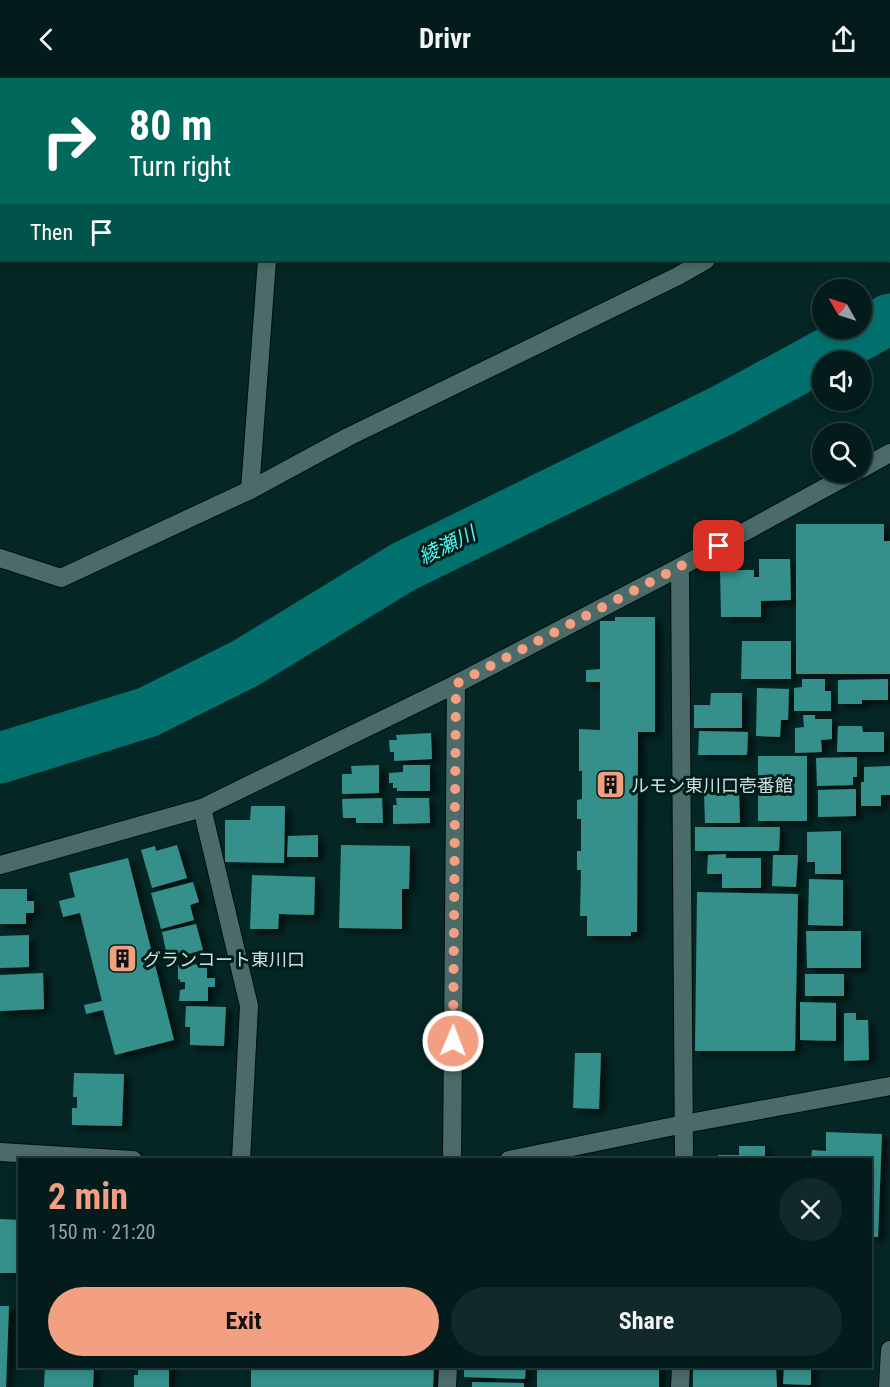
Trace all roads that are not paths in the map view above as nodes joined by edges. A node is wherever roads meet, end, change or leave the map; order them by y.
1 (267, 261) edge
2 (704, 261) edge
3 (890, 453) edge
4 (872, 463) edge
5 (834, 483) edge
6 (250, 490) junction
7 (0, 558) edge
8 (680, 567) junction
9 (456, 684) junction
10 (201, 808) junction
11 (0, 865) edge
12 (890, 1086) edge
13 (684, 1124) junction
14 (0, 1152) edge
15 (100, 1158) edge
16 (241, 1158) edge
17 (452, 1158) edge
18 (518, 1158) edge
19 (684, 1158) edge
20 (890, 1350) edge
21 (448, 1368) edge
22 (681, 1368) edge
23 (447, 1387) edge
24 (680, 1387) edge
25 (888, 1387) edge

1 - 6 street
2 - 6 street
3 - 4 street
5 - 8 street
6 - 7 street
8 - 9 street
8 - 13 street
9 - 10 street
9 - 17 street
10 - 11 street
10 - 16 street
12 - 13 street
13 - 18 street
13 - 19 street
14 - 15 street
20 - 25 street
21 - 23 street
22 - 24 street

